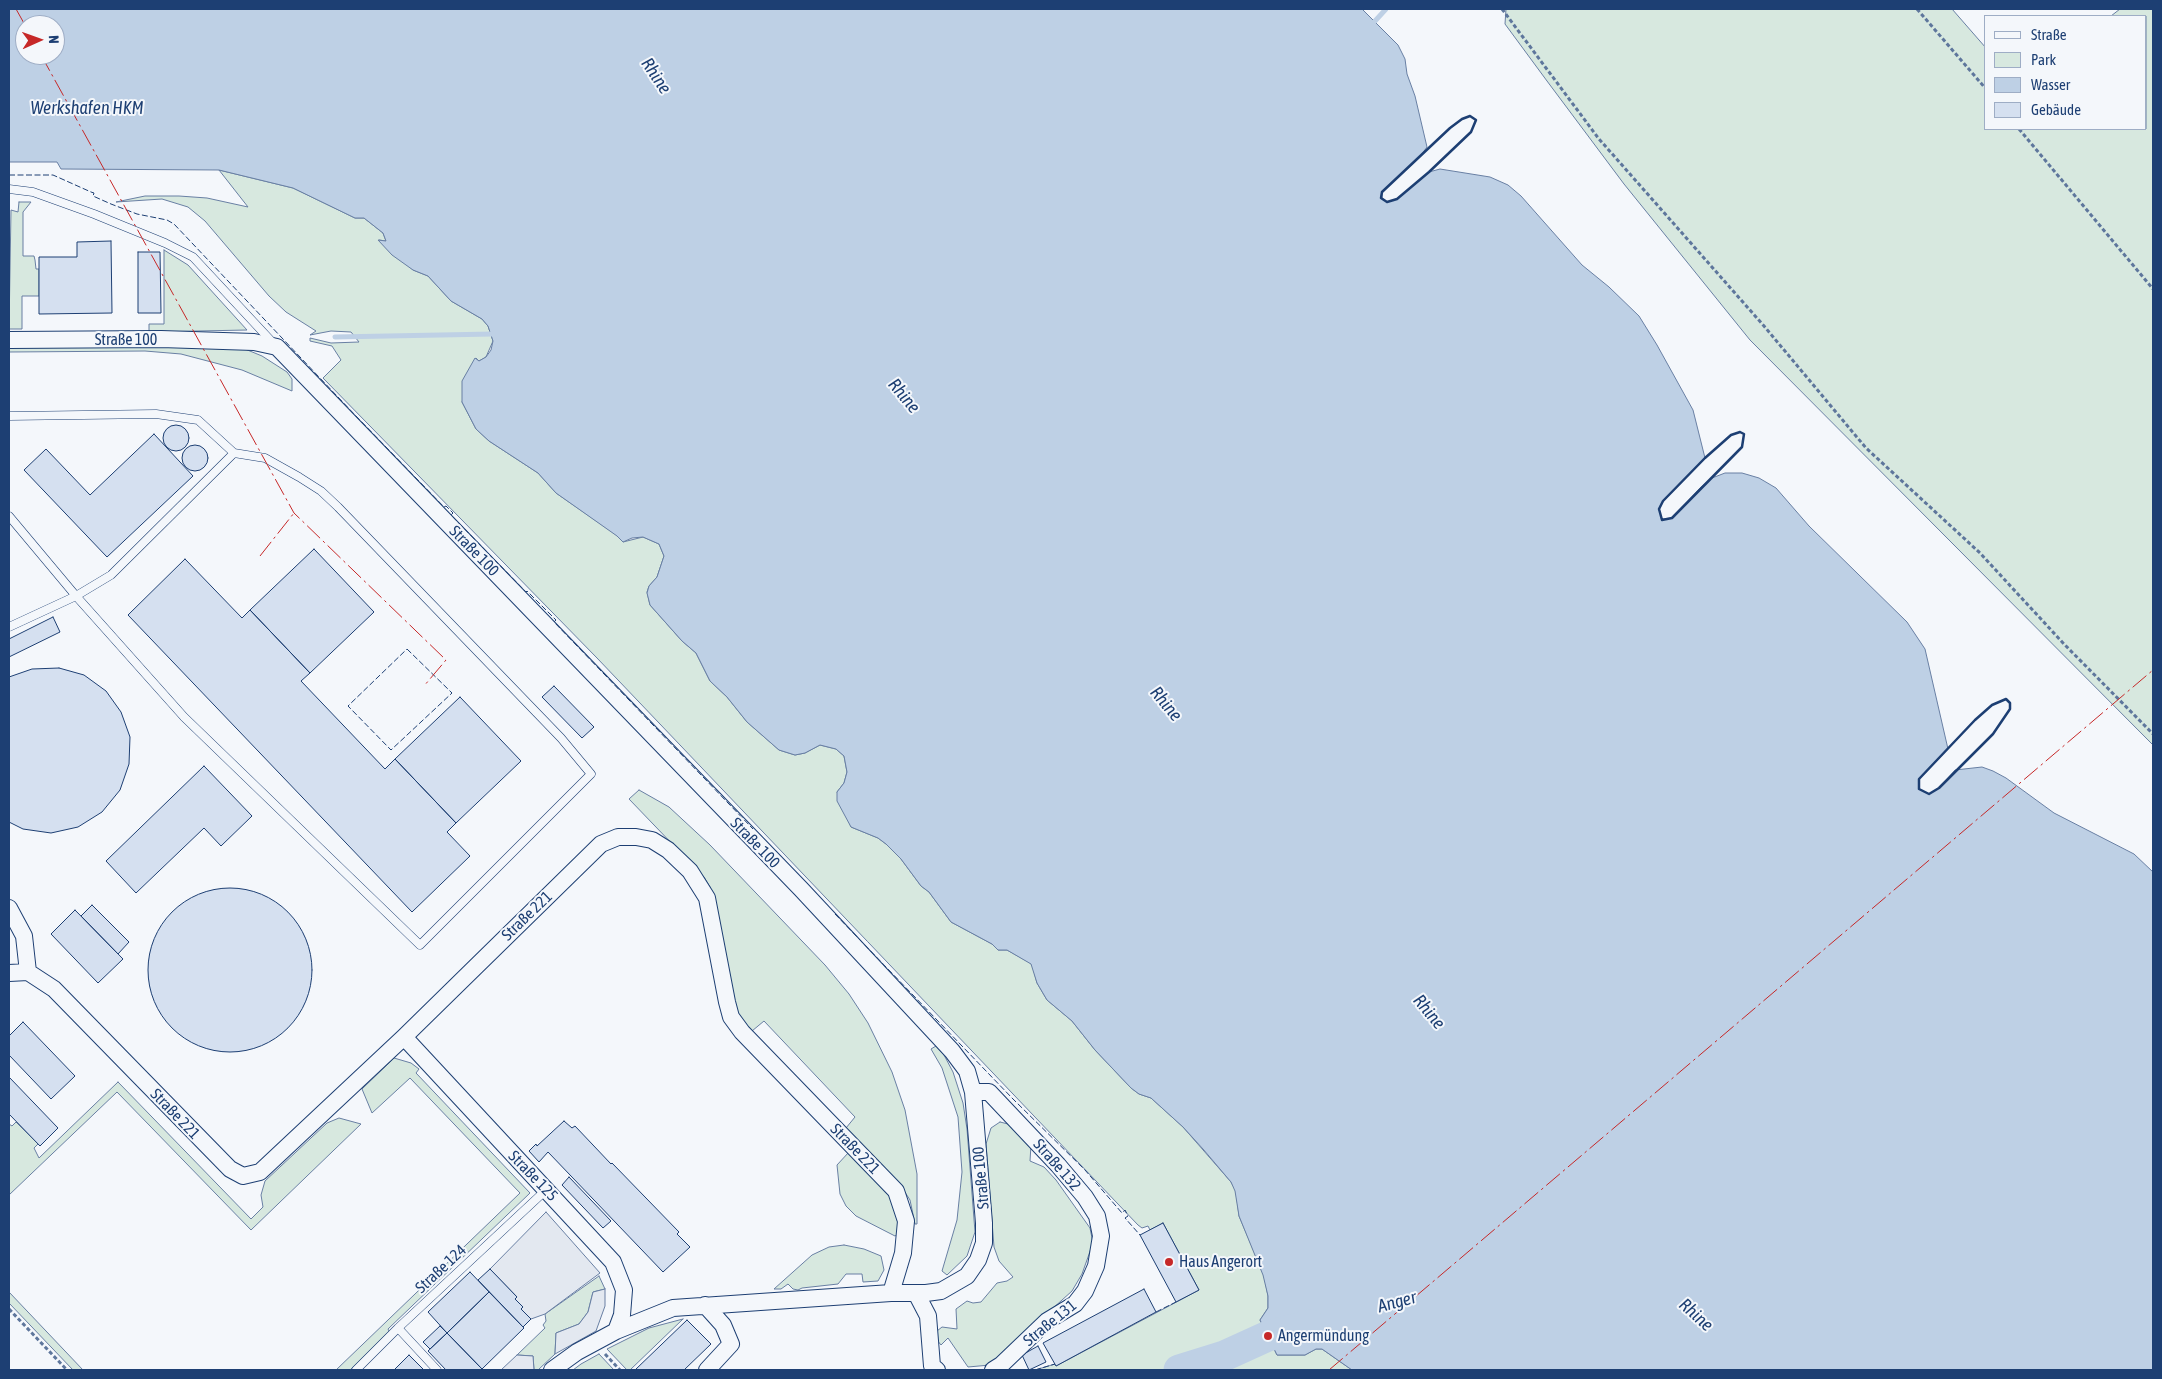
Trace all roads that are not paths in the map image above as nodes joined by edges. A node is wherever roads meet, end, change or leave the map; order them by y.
1 (9, 189) edge
2 (9, 340) edge
3 (277, 347) junction
4 (9, 416) edge
5 (234, 453) junction
6 (9, 516) edge
7 (76, 596) junction
8 (9, 627) edge
9 (9, 908) edge
10 (28, 972) junction
11 (9, 973) edge
12 (404, 1037) junction
13 (973, 1092) junction
14 (546, 1190) junction
15 (1096, 1266) joint
16 (891, 1293) junction
17 (916, 1293) junction
18 (705, 1305) junction
19 (398, 1328) junction
20 (616, 1331) junction
21 (356, 1370) edge
22 (437, 1370) edge
23 (552, 1370) edge
24 (707, 1370) edge
25 (937, 1370) edge
26 (993, 1370) edge

1 - 3 lane
2 - 3 street, Straße 100
3 - 13 street, Straße 100
4 - 5 lane
5 - 7 lane
5 - 7 lane
6 - 7 lane
7 - 8 lane
9 - 10 street
10 - 11 street
10 - 12 street, Straße 221
12 - 14 street, Straße 125
12 - 16 street, Straße 221
13 - 15 street, Straße 132
13 - 17 street, Straße 100
14 - 19 lane, Straße 124
14 - 20 street, Straße 125
15 - 26 street, Straße 131
16 - 17 street, Straße 100
16 - 18 street, Straße 100
17 - 25 street
18 - 20 street, Straße 100
18 - 24 street
19 - 21 lane, Straße 124
19 - 22 lane
20 - 23 street, Straße 100

